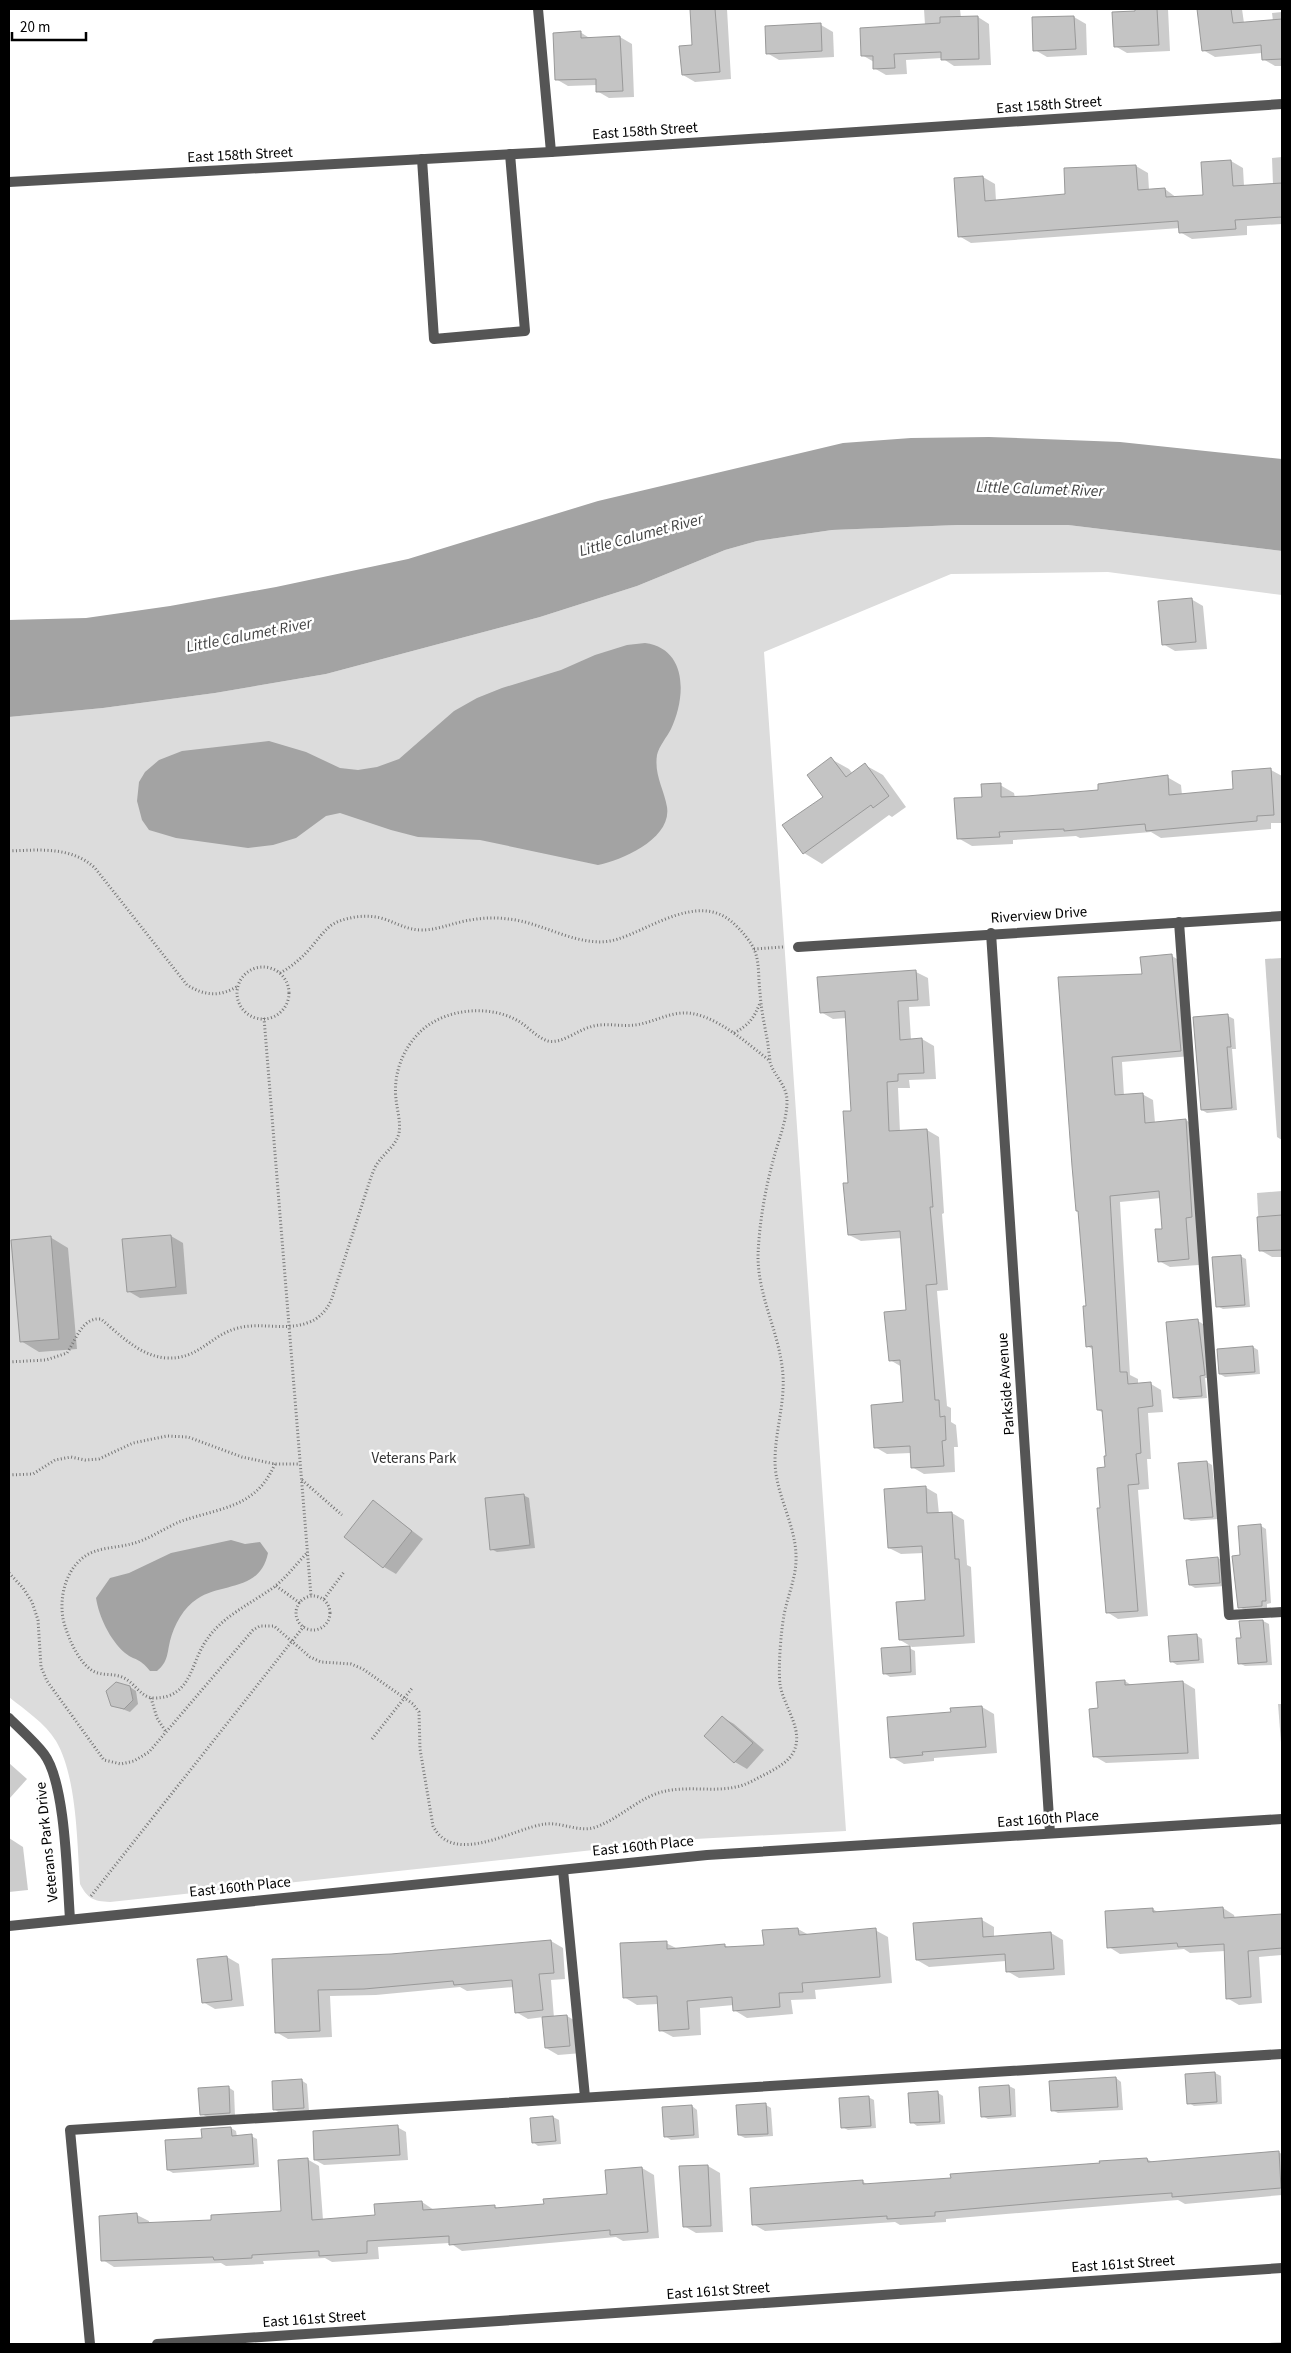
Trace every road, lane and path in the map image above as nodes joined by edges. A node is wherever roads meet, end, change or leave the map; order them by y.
1 (538, 9) edge
2 (1282, 104) edge
3 (551, 152) junction
4 (510, 154) junction
5 (422, 160) junction
6 (9, 182) edge
7 (9, 851) edge
8 (1282, 916) edge
9 (1180, 922) junction
10 (991, 933) junction
11 (798, 947) joint
12 (754, 949) junction
13 (280, 973) junction
14 (238, 986) junction
15 (760, 1002) junction
16 (264, 1018) junction
17 (734, 1033) junction
18 (770, 1061) junction
19 (289, 1327) junction
20 (9, 1362) edge
21 (275, 1464) junction
22 (300, 1464) junction
23 (9, 1475) edge
24 (302, 1480) junction
25 (342, 1515) dead end
26 (308, 1552) junction
27 (344, 1572) dead end
28 (9, 1573) edge
29 (276, 1586) junction
30 (311, 1596) junction
31 (324, 1599) junction
32 (300, 1603) junction
33 (1282, 1612) edge
34 (304, 1626) junction
35 (292, 1641) junction
36 (413, 1687) dead end
37 (150, 1698) junction
38 (405, 1698) junction
39 (9, 1718) edge
40 (166, 1732) junction
41 (372, 1739) dead end
42 (1282, 1819) edge
43 (1050, 1834) junction
44 (563, 1870) junction
45 (92, 1896) dead end
46 (70, 1919) junction
47 (9, 1926) edge
48 (1282, 2054) edge
49 (585, 2098) junction
50 (1282, 2268) edge
51 (90, 2344) edge
52 (157, 2344) edge

1 - 3 street
2 - 3 street, East 158th Street
3 - 4 street, East 158th Street
4 - 5 street, East 158th Street
4 - 5 street
5 - 6 street, East 158th Street
7 - 14 path
8 - 9 street, Riverview Drive
9 - 10 street, Riverview Drive
9 - 33 street
10 - 11 street, Riverview Drive
10 - 43 street, Parkside Avenue
11 - 12 path
12 - 13 path
12 - 15 path
13 - 14 path
13 - 16 path
14 - 16 path
15 - 17 path
15 - 18 path
16 - 19 path
17 - 18 path
17 - 19 path
18 - 38 path
19 - 20 path
19 - 22 path
21 - 22 path
21 - 23 path
21 - 37 path
22 - 24 path
24 - 25 path
24 - 26 path
26 - 29 path
26 - 30 path
27 - 31 path
28 - 40 path
29 - 32 path
29 - 37 path
30 - 31 path
30 - 32 path
31 - 34 path
32 - 34 path
34 - 35 path
35 - 38 path
35 - 40 path
35 - 45 path
36 - 38 path
37 - 40 path
38 - 41 path
39 - 46 street, Veterans Park Drive
42 - 43 street, East 160th Place
43 - 44 street, East 160th Place
44 - 46 street, East 160th Place
44 - 49 street
46 - 47 street, East 160th Place
48 - 49 street
49 - 51 street
50 - 52 street, East 161st Street

